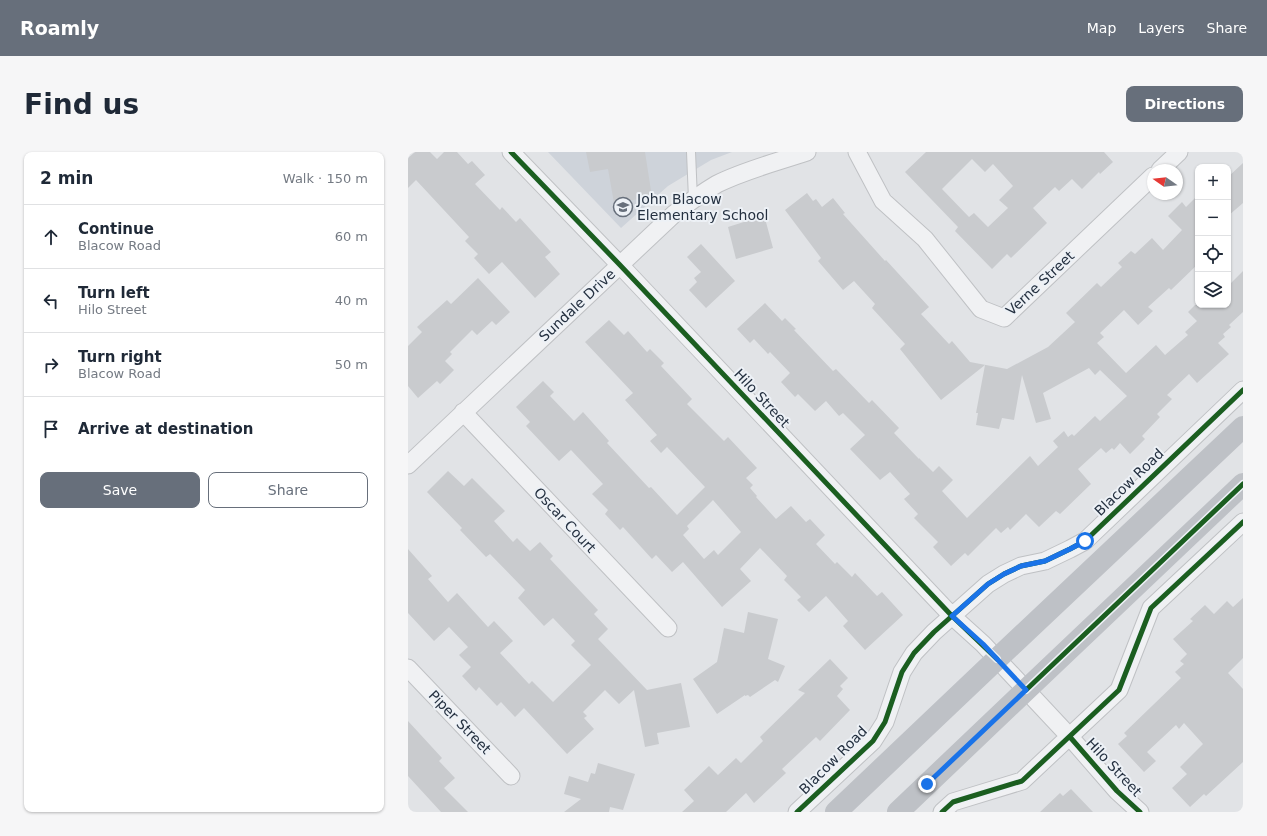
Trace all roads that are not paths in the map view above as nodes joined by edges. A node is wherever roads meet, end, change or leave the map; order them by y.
1 (511, 152) edge
2 (691, 152) edge
3 (806, 152) edge
4 (857, 152) edge
5 (1179, 152) edge
6 (1166, 164) edge
7 (1147, 182) edge
8 (693, 199) junction
9 (619, 264) junction
10 (1243, 390) edge
11 (463, 412) junction
12 (1243, 426) edge
13 (408, 465) edge
14 (1243, 484) edge
15 (1243, 522) edge
16 (952, 616) junction
17 (668, 628) dead end
18 (996, 659) junction
19 (408, 668) edge
20 (1026, 690) junction
21 (1070, 737) junction
22 (511, 776) dead end
23 (797, 812) edge
24 (836, 812) edge
25 (898, 812) edge
26 (942, 812) edge
27 (1140, 812) edge

1 - 9 street, Hilo Street
2 - 8 lane
3 - 8 street, Sundale Drive
4 - 7 street, Verne Street
5 - 6 street
8 - 9 street, Sundale Drive
9 - 11 street, Sundale Drive
9 - 16 street, Hilo Street
10 - 16 street, Blacow Road
11 - 13 street, Sundale Drive
11 - 17 street, Oscar Court
12 - 18 main road
14 - 20 main road
15 - 21 street
16 - 18 street, Hilo Street
16 - 23 street, Blacow Road
18 - 20 street, Hilo Street
18 - 24 main road
19 - 22 street, Piper Street
20 - 21 street, Hilo Street
20 - 25 main road
21 - 26 street
21 - 27 street, Hilo Street

